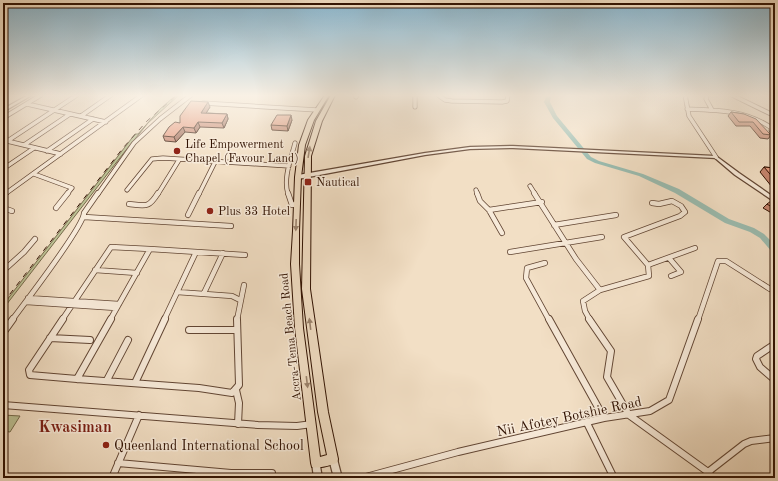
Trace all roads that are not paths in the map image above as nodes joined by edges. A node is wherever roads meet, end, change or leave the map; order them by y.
1 (42, 117) edge
2 (65, 117) edge
3 (87, 117) edge
4 (112, 117) edge
5 (162, 117) edge
6 (316, 117) edge
7 (318, 117) edge
8 (690, 117) edge
9 (755, 117) edge
10 (93, 119) junction
11 (106, 122) junction
12 (773, 131) edge
13 (775, 135) edge
14 (5, 140) edge
15 (295, 143) dead end
16 (3, 144) edge
17 (24, 145) junction
18 (34, 148) junction
19 (47, 151) junction
20 (61, 154) junction
21 (716, 157) junction
22 (178, 160) junction
23 (215, 162) junction
24 (289, 166) junction
25 (3, 169) edge
26 (34, 174) junction
27 (307, 176) junction
28 (298, 177) junction
29 (530, 186) dead end
30 (127, 190) dead end
31 (476, 190) dead end
32 (3, 196) edge
33 (775, 200) edge
34 (542, 202) junction
35 (652, 203) dead end
36 (130, 204) dead end
37 (297, 204) junction
38 (3, 208) edge
39 (56, 208) dead end
40 (489, 210) junction
41 (12, 211) dead end
42 (188, 214) dead end
43 (616, 215) dead end
44 (84, 217) junction
45 (554, 225) junction
46 (232, 226) dead end
47 (502, 233) dead end
48 (602, 237) dead end
49 (35, 239) dead end
50 (566, 243) junction
51 (695, 248) dead end
52 (150, 249) junction
53 (196, 252) junction
54 (510, 252) dead end
55 (223, 253) junction
56 (245, 255) dead end
57 (669, 258) junction
58 (545, 263) dead end
59 (648, 265) junction
60 (95, 270) junction
61 (3, 272) edge
62 (137, 273) junction
63 (671, 276) dead end
64 (244, 285) dead end
65 (600, 290) junction
66 (770, 290) dead end
67 (177, 292) junction
68 (204, 293) junction
69 (27, 300) junction
70 (240, 300) junction
71 (73, 303) junction
72 (118, 306) junction
73 (189, 330) dead end
74 (236, 330) junction
75 (3, 333) edge
76 (50, 338) junction
77 (90, 340) dead end
78 (128, 340) dead end
79 (775, 344) edge
80 (77, 379) junction
81 (107, 380) junction
82 (775, 380) edge
83 (135, 384) junction
84 (236, 390) junction
85 (3, 405) edge
86 (139, 415) junction
87 (629, 415) junction
88 (604, 418) junction
89 (587, 423) junction
90 (238, 424) junction
91 (312, 424) junction
92 (775, 438) edge
93 (333, 459) junction
94 (118, 463) junction
95 (316, 463) junction
96 (272, 473) dead end
97 (710, 475) edge
98 (112, 478) edge
99 (318, 478) edge
100 (338, 478) edge
101 (362, 478) edge
102 (614, 478) edge

1 - 14 street
2 - 17 street
3 - 10 street
4 - 11 street
5 - 44 street
6 - 28 main road, Accra-Tema Beach Road
27 -> 7 main road, Accra-Tema Beach Road
8 - 21 street
9 - 12 street
10 - 11 street
10 - 19 street
11 - 20 street
12 - 13 street
14 - 16 street
14 - 17 street
15 - 24 street
17 - 18 street
18 - 19 street
18 - 25 street
19 - 20 street
20 - 26 street
21 - 27 street
21 - 33 street
22 - 23 street
22 - 30 street
22 - 36 street
23 - 24 street
23 - 42 street
24 - 37 street
26 - 32 street
26 - 39 street
27 - 28 street
93 -> 27 main road, Accra-Tema Beach Road
28 - 37 main road, Accra-Tema Beach Road
29 - 34 street
31 - 40 street
34 - 40 street
34 - 45 street
35 - 59 street
37 -> 91 main road, Accra-Tema Beach Road
38 - 41 street
40 - 47 street
43 - 45 street
44 - 46 street
44 - 69 street
45 - 50 street
48 - 50 street
49 - 61 street
50 - 54 street
50 - 65 street
51 - 57 street
52 - 53 street
52 - 60 street
52 - 62 street
53 - 55 street
53 - 67 street
55 - 56 street
55 - 68 street
57 - 59 street
57 - 63 street
58 - 88 street
59 - 65 street
60 - 62 street
60 - 71 street
62 - 72 street
64 - 70 street
65 - 87 street
66 - 87 street, Nii Afotey Botshie Road
67 - 68 street
67 - 83 street
68 - 70 street
69 - 71 street
69 - 75 street
70 - 74 street
71 - 72 street
71 - 76 street
72 - 80 street
73 - 74 street
74 - 84 street
76 - 77 street
76 - 80 street
78 - 81 street
79 - 82 street
80 - 81 street
81 - 83 street
83 - 84 street
84 - 90 street
85 - 86 street
86 - 90 street
86 - 94 street
87 - 88 street, Nii Afotey Botshie Road
87 - 97 street
88 - 89 street, Nii Afotey Botshie Road
89 - 101 street, Nii Afotey Botshie Road
89 - 102 street
90 - 91 street
91 - 95 main road, Accra-Tema Beach Road
92 - 97 street
93 - 95 main road
93 - 100 street
94 - 96 street
94 - 98 street
95 - 99 street

